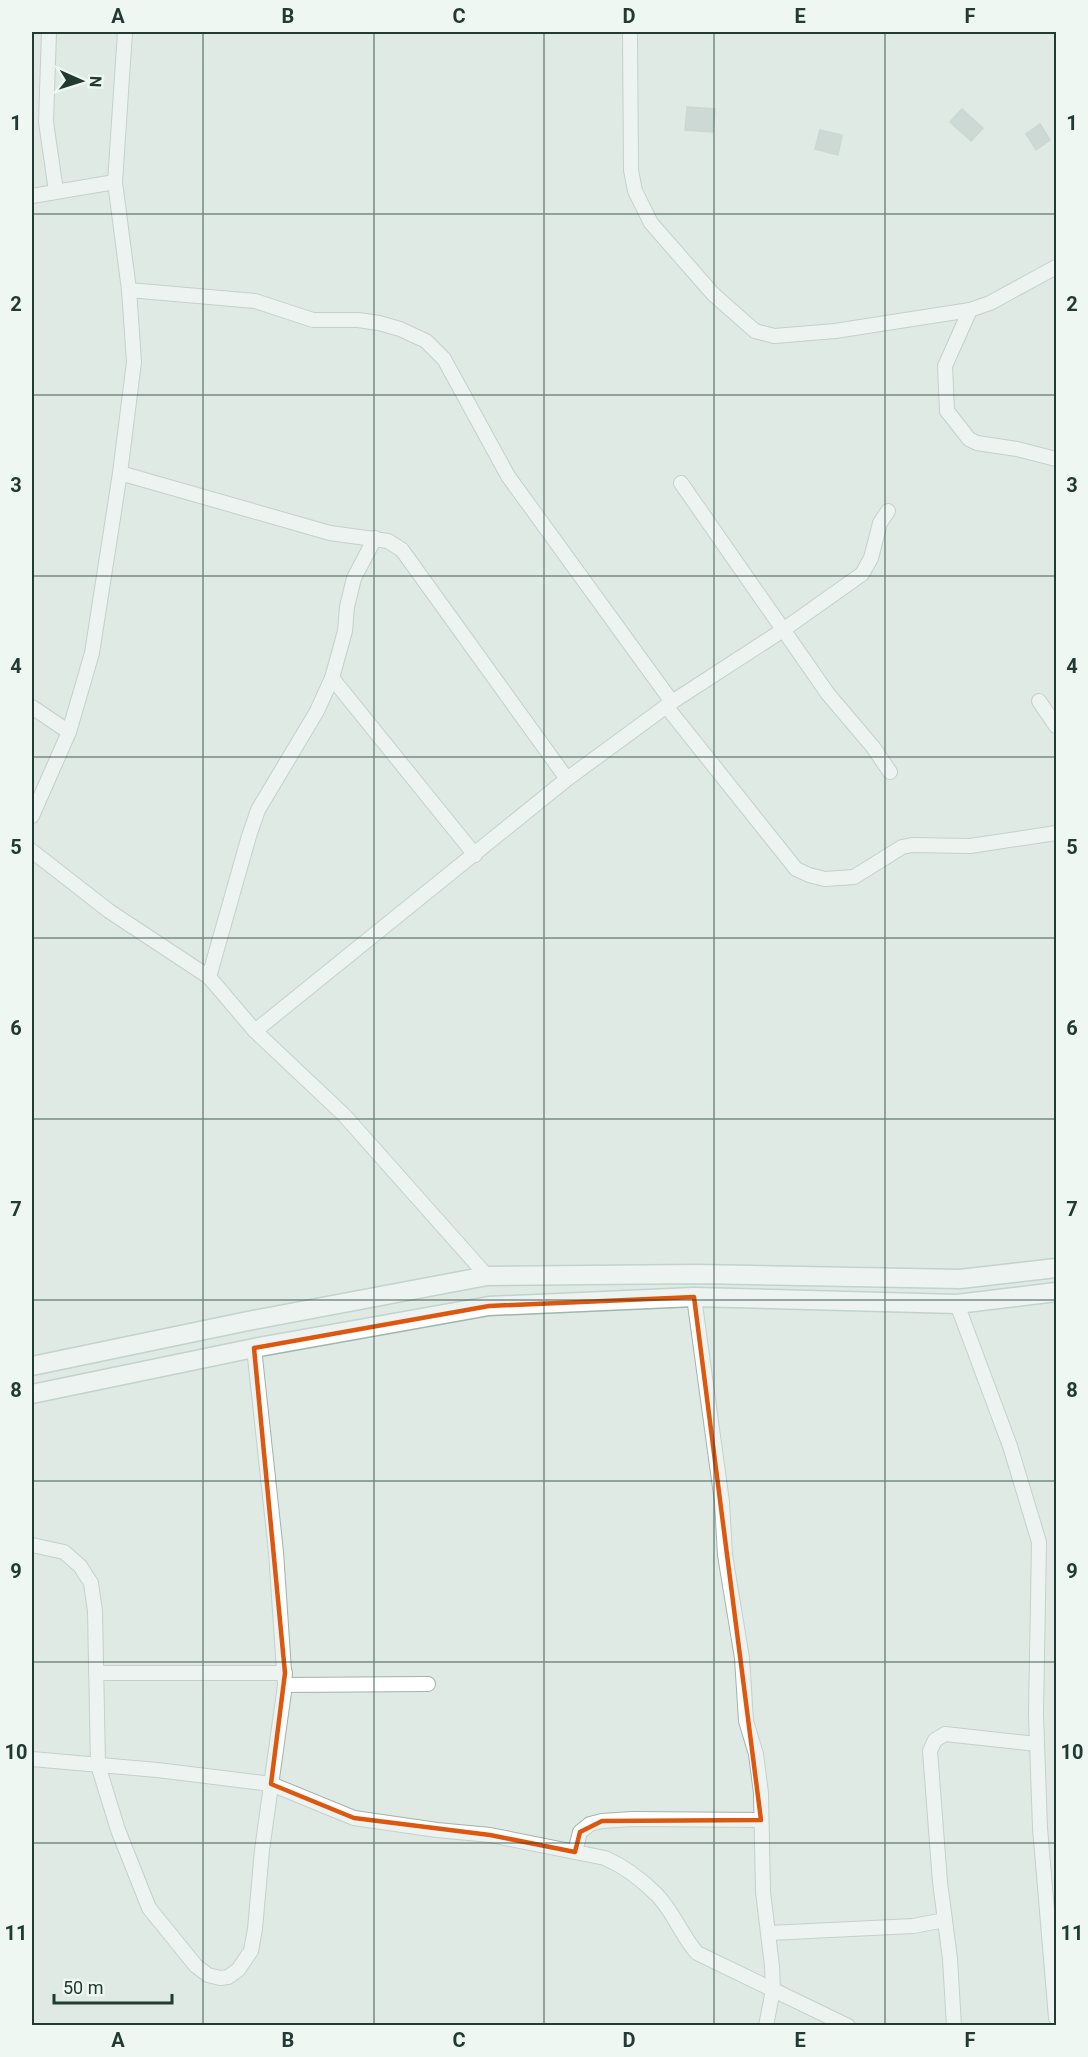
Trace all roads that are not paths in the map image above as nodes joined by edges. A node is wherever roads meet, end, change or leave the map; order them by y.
1 (49, 32) edge
2 (125, 32) edge
3 (630, 32) edge
4 (115, 182) junction
5 (56, 191) junction
6 (32, 196) edge
7 (1056, 267) edge
8 (129, 290) junction
9 (970, 310) junction
10 (1056, 459) edge
11 (120, 472) junction
12 (681, 483) dead end
13 (888, 511) dead end
14 (375, 538) junction
15 (783, 630) junction
16 (332, 678) junction
17 (1039, 701) dead end
18 (669, 704) junction
19 (32, 707) edge
20 (1056, 726) edge
21 (69, 732) junction
22 (890, 772) dead end
23 (567, 779) junction
24 (32, 816) edge
25 (1056, 833) edge
26 (32, 851) edge
27 (475, 855) junction
28 (209, 977) junction
29 (255, 1031) junction
30 (1056, 1268) edge
31 (486, 1276) junction
32 (1056, 1292) edge
33 (694, 1297) junction
34 (957, 1304) junction
35 (254, 1348) junction
36 (32, 1366) edge
37 (32, 1394) edge
38 (32, 1545) edge
39 (96, 1673) junction
40 (285, 1679) junction
41 (428, 1684) dead end
42 (1037, 1744) junction
43 (32, 1759) edge
44 (98, 1765) junction
45 (271, 1784) junction
46 (761, 1820) junction
47 (575, 1852) junction
48 (945, 1920) junction
49 (769, 1933) junction
50 (773, 1990) junction
51 (1056, 2018) edge
52 (766, 2025) edge
53 (848, 2025) edge
54 (954, 2025) edge

1 - 5 street
2 - 4 street
3 - 9 street
4 - 5 street
4 - 8 street
5 - 6 street
7 - 9 street
8 - 11 street
8 - 18 street
9 - 10 street
11 - 14 street
11 - 21 street
12 - 15 street
13 - 15 street
14 - 16 street
14 - 23 street
15 - 18 street
15 - 22 street
16 - 27 street
16 - 28 street
17 - 20 street
18 - 23 street
18 - 25 street
19 - 21 street
21 - 24 street
23 - 27 street
26 - 28 street
27 - 29 street
28 - 29 street
29 - 31 street
30 - 31 street
31 - 36 street
32 - 34 street
33 - 34 street
33 - 35 street
33 - 46 street
34 - 42 street
35 - 37 street
35 - 40 street
38 - 39 street
39 - 40 street
39 - 44 street
40 - 41 street
40 - 45 street
42 - 48 street
42 - 51 street
43 - 44 street
44 - 45 street
44 - 45 street
45 - 47 street
46 - 47 street
46 - 49 street
47 - 50 street
48 - 49 street
48 - 54 street
49 - 50 street
50 - 52 street
50 - 53 street

